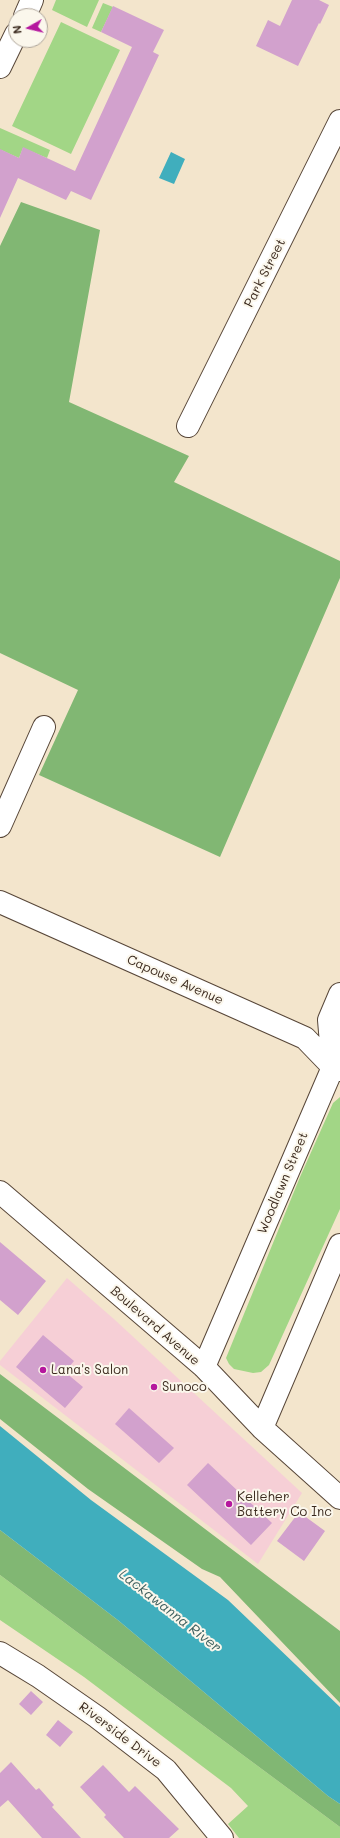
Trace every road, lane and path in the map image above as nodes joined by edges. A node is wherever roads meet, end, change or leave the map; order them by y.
1 (9, 48) edge
2 (0, 67) edge
3 (340, 121) edge
4 (188, 426) dead end
5 (44, 728) dead end
6 (0, 826) edge
7 (0, 902) edge
8 (340, 994) edge
9 (337, 1069) edge
10 (0, 1192) edge
11 (340, 1245) edge
12 (204, 1367) junction
13 (262, 1428) junction
14 (340, 1498) edge
15 (0, 1653) edge
16 (222, 1838) edge

1 - 2 street
3 - 4 street, Park Street
5 - 6 street
7 - 9 street, Capouse Avenue
8 - 9 street, Woodlawn Street
9 - 12 street, Woodlawn Street
10 - 12 street, Boulevard Avenue
11 - 13 street
12 - 13 street, Boulevard Avenue
13 - 14 street, Boulevard Avenue
15 - 16 street, Riverside Drive

